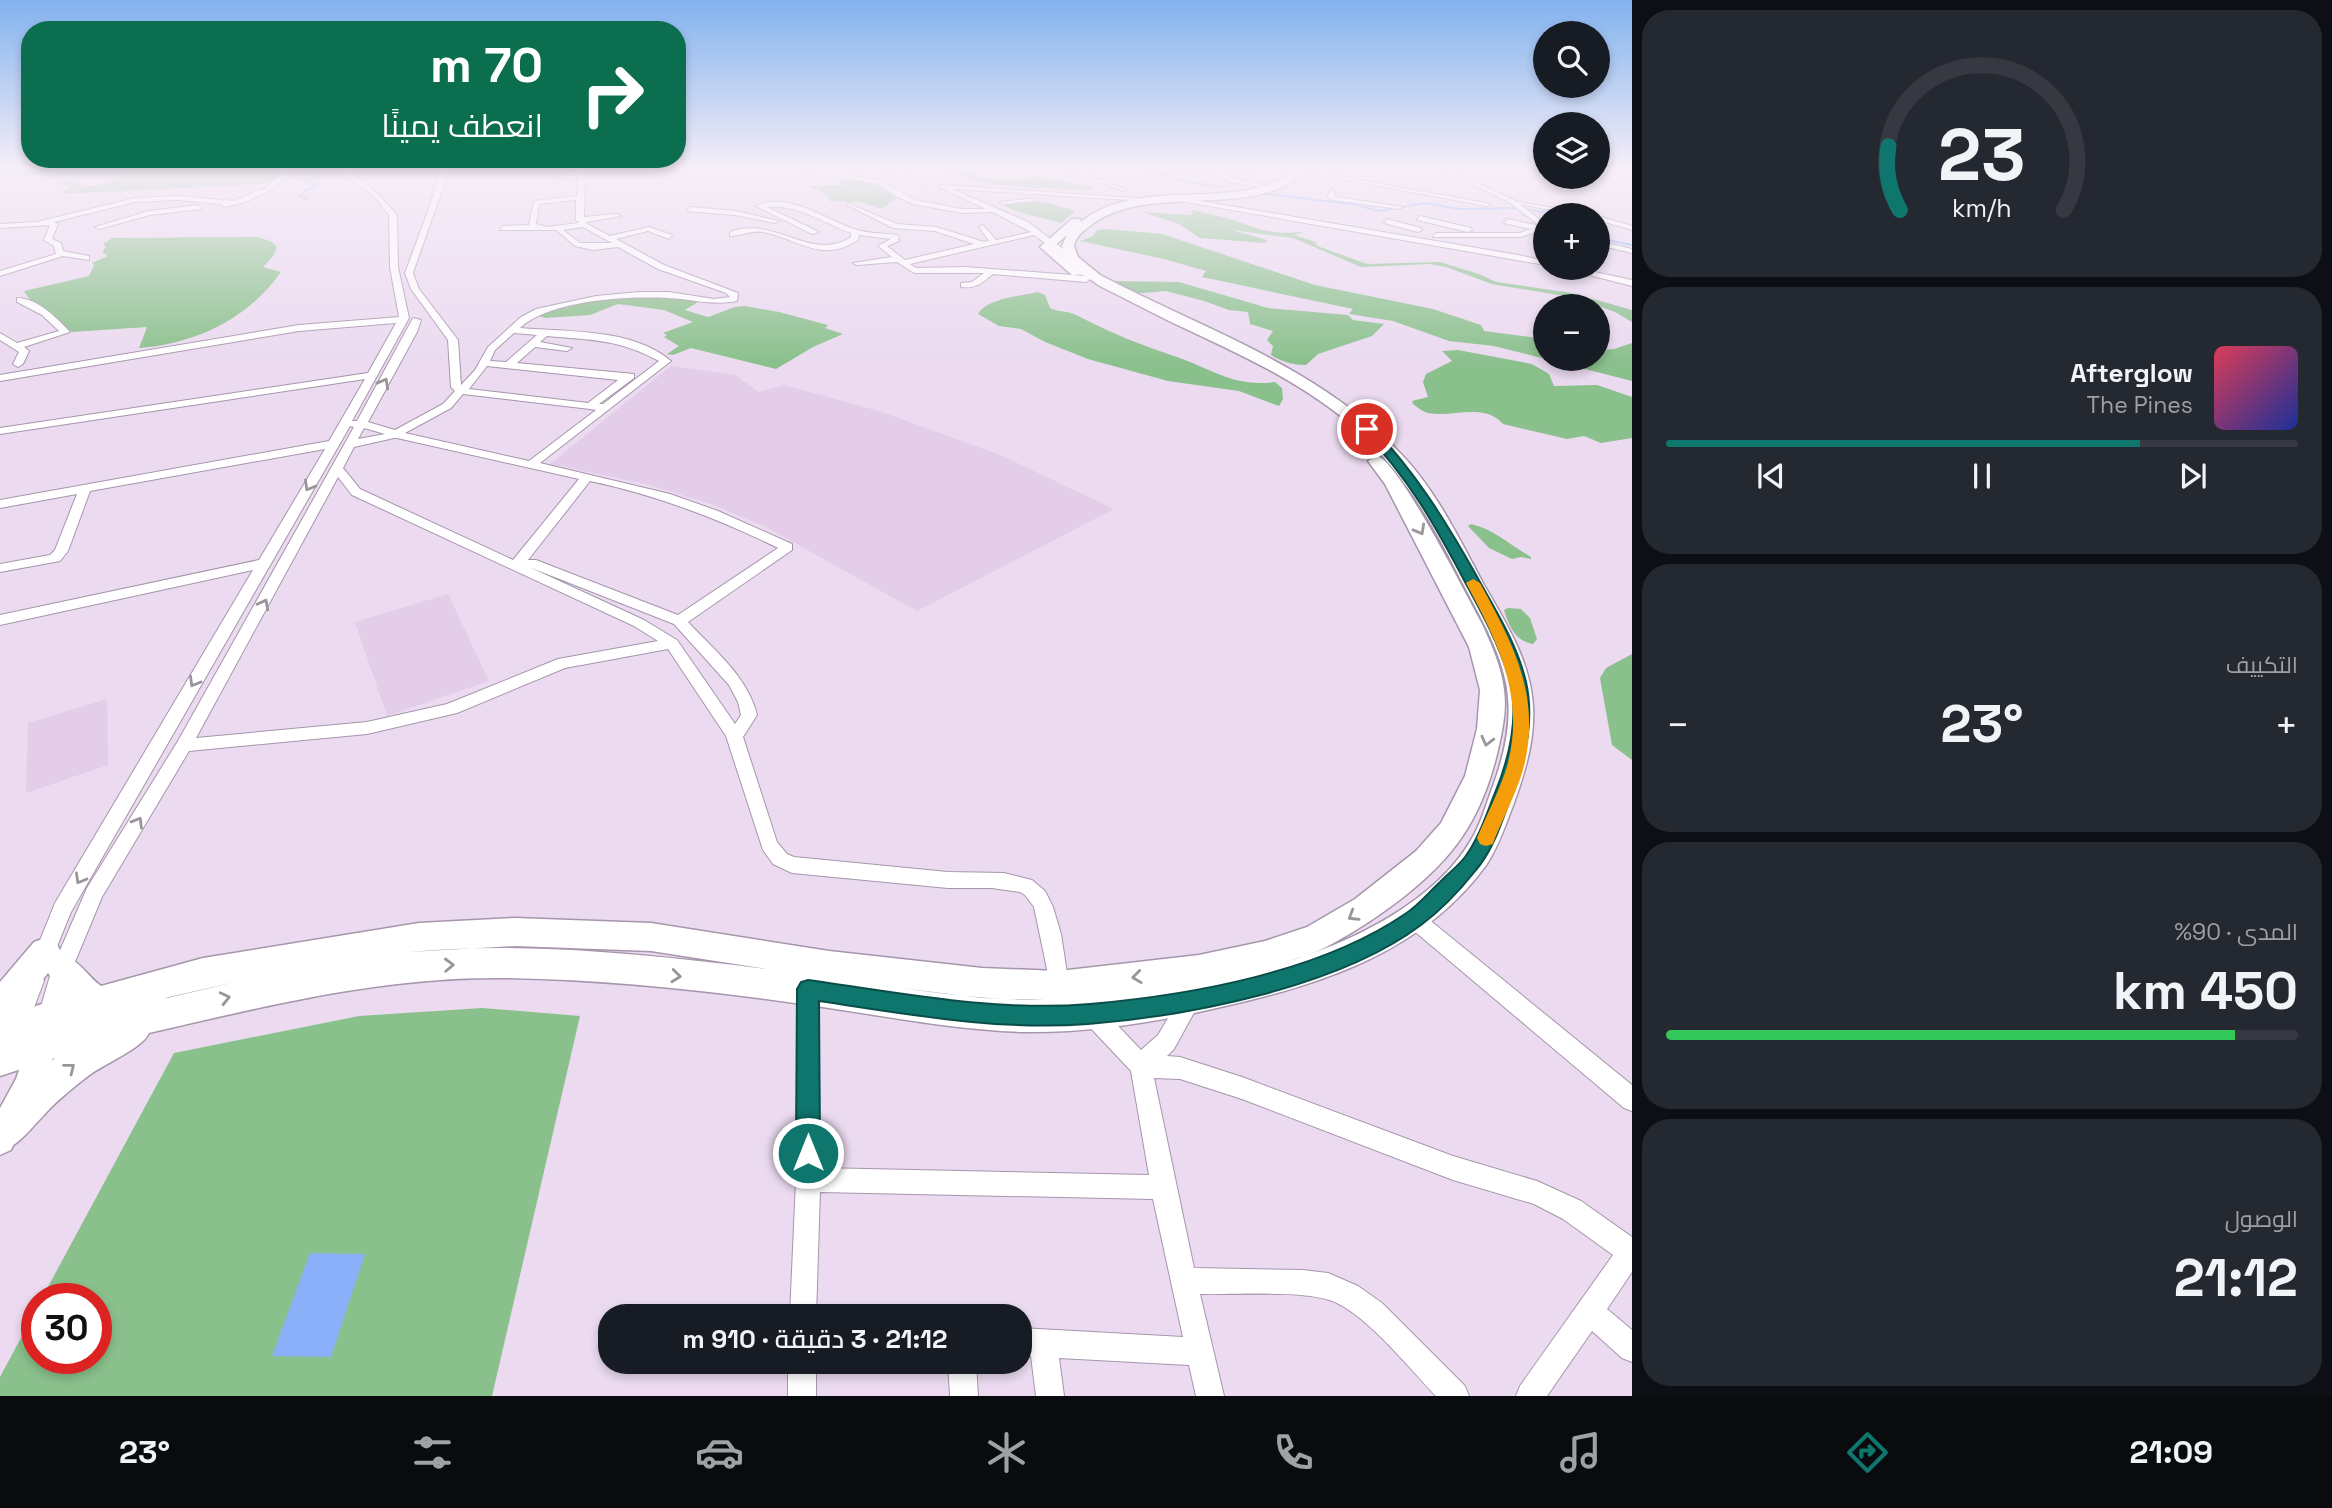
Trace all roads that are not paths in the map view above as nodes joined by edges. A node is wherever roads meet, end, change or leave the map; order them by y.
1 (50, 234) edge
2 (391, 234) edge
3 (422, 234) edge
4 (562, 234) edge
5 (601, 234) edge
6 (628, 234) edge
7 (662, 234) edge
8 (772, 234) edge
9 (855, 234) edge
10 (897, 234) edge
11 (951, 234) edge
12 (988, 234) edge
13 (1034, 234) edge
14 (1037, 234) edge
15 (1069, 234) edge
16 (1072, 234) edge
17 (1382, 234) edge
18 (1427, 234) edge
19 (1525, 234) edge
20 (1388, 235) junction
21 (1480, 235) joint
22 (1431, 236) junction
23 (669, 237) dead end
24 (609, 239) junction
25 (994, 242) junction
26 (619, 244) junction
27 (981, 244) junction
28 (1056, 246) junction
29 (1610, 246) edge
30 (1632, 251) edge
31 (61, 253) junction
32 (86, 258) dead end
33 (49, 259) junction
34 (900, 261) junction
35 (1533, 261) edge
36 (857, 263) dead end
37 (43, 271) dead end
38 (990, 271) junction
39 (0, 274) edge
40 (1610, 278) edge
41 (1632, 283) edge
42 (964, 285) dead end
43 (20, 300) dead end
44 (434, 315) junction
45 (411, 321) junction
46 (445, 328) junction
47 (513, 330) junction
48 (545, 332) junction
49 (0, 336) edge
50 (19, 345) junction
51 (567, 348) dead end
52 (512, 349) junction
53 (100, 351) dead end
54 (655, 355) junction
55 (484, 363) junction
56 (18, 365) junction
57 (509, 365) junction
58 (372, 375) junction
59 (0, 376) edge
60 (627, 378) junction
61 (463, 391) junction
62 (590, 406) junction
63 (607, 408) junction
64 (353, 424) junction
65 (0, 431) edge
66 (394, 435) junction
67 (332, 444) junction
68 (351, 444) junction
69 (532, 464) junction
70 (338, 469) junction
71 (587, 477) junction
72 (85, 489) junction
73 (356, 492) junction
74 (321, 497) junction
75 (0, 504) edge
76 (519, 562) junction
77 (265, 563) junction
78 (0, 568) edge
79 (1456, 573) junction
80 (0, 620) edge
81 (679, 621) junction
82 (247, 634) junction
83 (222, 635) junction
84 (672, 643) junction
85 (734, 736) junction
86 (184, 745) junction
87 (1414, 919) junction
88 (53, 960) junction
89 (1059, 986) junction
90 (808, 989) junction
91 (1190, 1000) junction
92 (97, 1002) junction
93 (173, 1012) junction
94 (1092, 1014) junction
95 (14, 1039) edge
96 (1141, 1066) junction
97 (1632, 1100) edge
98 (2, 1135) edge
99 (808, 1180) junction
100 (1163, 1187) junction
101 (1631, 1251) edge
102 (1184, 1281) junction
103 (803, 1304) edge
104 (1590, 1312) junction
105 (1032, 1342) edge
106 (1632, 1348) edge
107 (1200, 1352) junction
108 (802, 1374) edge
109 (962, 1374) edge
110 (802, 1396) edge
111 (964, 1396) edge
112 (1050, 1396) edge
113 (1210, 1396) edge
114 (1455, 1396) edge
115 (1530, 1396) edge

1 - 31 street
2 - 45 street
3 - 44 street
4 - 26 street
5 - 24 street
6 - 24 street
7 - 23 street
8 - 9 street
10 - 34 street
11 - 27 street
12 - 25 street
13 - 28 street
14 - 28 street
15 - 28 highway
16 - 28 highway
17 - 20 street
18 - 22 street
19 - 21 street
20 - 22 street
20 - 35 street
21 - 22 street
24 - 26 street
25 - 27 street
25 - 28 street
26 - 47 street
27 - 34 street
28 - 38 street
28 - 79 highway
29 - 30 street
31 - 32 street
31 - 33 street
33 - 37 street
33 - 39 street
34 - 36 street
34 - 38 street
38 - 42 street
40 - 41 street
43 - 50 street
44 - 45 street
44 - 46 street
45 - 46 street
45 - 58 street
45 - 59 street
64 -> 45 street
46 - 61 street
47 - 48 street
47 - 52 street
48 - 52 street
48 - 54 street
49 - 50 street
50 - 56 street
51 - 52 street
52 - 55 street
52 - 57 street
53 - 56 street
54 - 60 street
54 - 63 street
55 - 57 street
55 - 61 street
56 - 59 street
57 - 60 street
58 - 64 street
58 - 65 street
60 - 62 street
61 - 62 street
61 - 66 street
62 - 63 street
63 - 69 street
64 - 66 street
64 - 67 street
64 - 68 street
66 - 68 street
66 - 69 street
67 - 72 street
67 -> 77 street
68 - 70 street
69 - 71 street
70 - 73 street
70 - 74 street
71 - 76 street
71 - 81 street
72 - 75 street
72 - 78 street
73 - 74 street
73 - 76 street
82 -> 74 street
76 - 81 street
76 - 84 street
77 - 80 street
77 - 83 street
79 - 87 highway
79 -> 89 highway
81 - 85 street
82 - 83 street
82 - 86 street
83 -> 88 street
84 - 85 street
84 - 86 street
85 - 89 street
88 -> 86 street
87 - 91 highway
87 - 97 street
88 - 92 highway
88 - 95 highway
88 - 95 street
89 - 92 highway
93 -> 90 highway
90 - 94 highway
90 - 99 street
91 - 94 highway
91 - 96 street
92 - 95 highway
93 - 95 highway
98 -> 93 highway
94 - 96 street
95 - 98 main road
96 - 100 street
96 - 101 street
99 - 100 street
99 - 103 street
100 - 102 street
101 - 104 street
102 - 107 street
102 - 114 street
104 - 106 street
104 - 115 street
105 - 107 street
105 - 112 street
107 - 113 street
108 - 110 street
109 - 111 street

